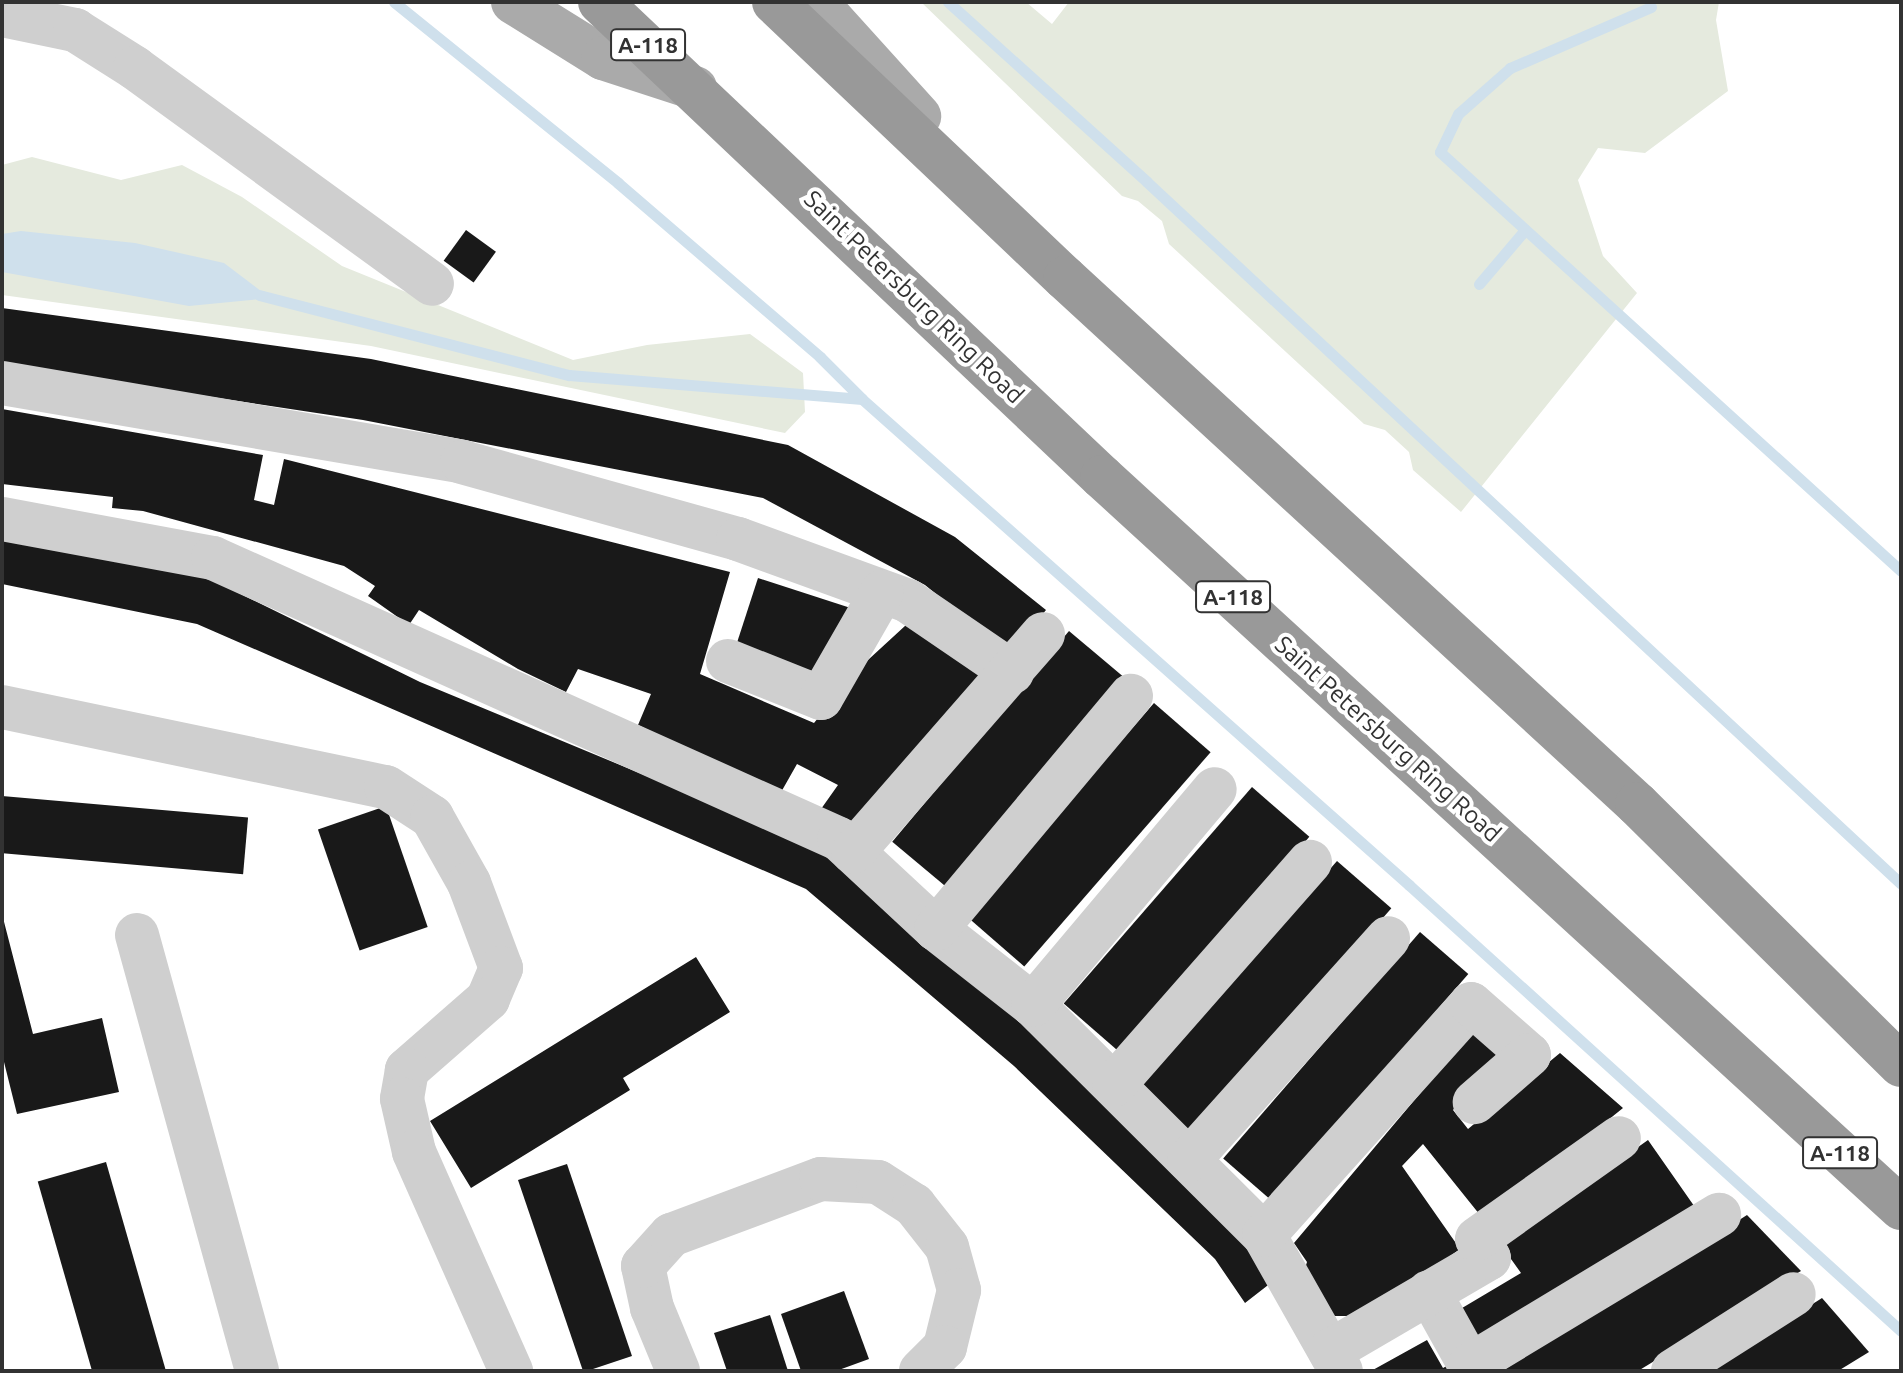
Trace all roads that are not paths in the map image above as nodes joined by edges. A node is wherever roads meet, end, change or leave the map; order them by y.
1 (513, 2) edge
2 (600, 2) edge
3 (774, 2) edge
4 (816, 2) edge
5 (2, 15) edge
6 (695, 88) junction
7 (1065, 278) junction
8 (432, 284) dead end
9 (2, 383) edge
10 (2, 519) edge
11 (882, 592) junction
12 (1043, 634) dead end
13 (728, 661) dead end
14 (1012, 672) junction
15 (1131, 696) dead end
16 (2, 707) edge
17 (1215, 789) dead end
18 (853, 852) junction
19 (1310, 862) dead end
20 (936, 929) junction
21 (137, 935) dead end
22 (1388, 938) dead end
23 (1033, 1005) junction
24 (1901, 1065) edge
25 (1114, 1085) junction
26 (1475, 1102) dead end
27 (1619, 1138) dead end
28 (1189, 1160) junction
29 (1901, 1208) edge
30 (1719, 1215) dead end
31 (1264, 1235) junction
32 (1429, 1292) junction
33 (1794, 1294) dead end
34 (1335, 1361) edge
35 (1472, 1368) edge
36 (257, 1371) edge
37 (511, 1371) edge
38 (678, 1371) edge
39 (921, 1371) edge
40 (1673, 1371) edge

1 - 6 main road
2 - 6 highway, Saint Petersburg Ring Road / А-118
3 - 7 highway
4 - 7 main road
5 - 8 lane
6 - 29 highway, Saint Petersburg Ring Road / А-118
7 - 24 highway
9 - 11 lane
10 - 18 lane
11 - 13 lane
11 - 14 lane
12 - 14 lane
14 - 18 lane
15 - 20 lane
16 - 37 lane
17 - 23 lane
18 - 20 lane
19 - 25 lane
20 - 23 lane
21 - 36 lane
22 - 28 lane
23 - 25 lane
25 - 28 lane
26 - 31 lane
27 - 32 lane
28 - 31 lane
30 - 35 lane
31 - 34 lane
32 - 34 lane
32 - 35 lane
33 - 40 lane
38 - 39 lane

